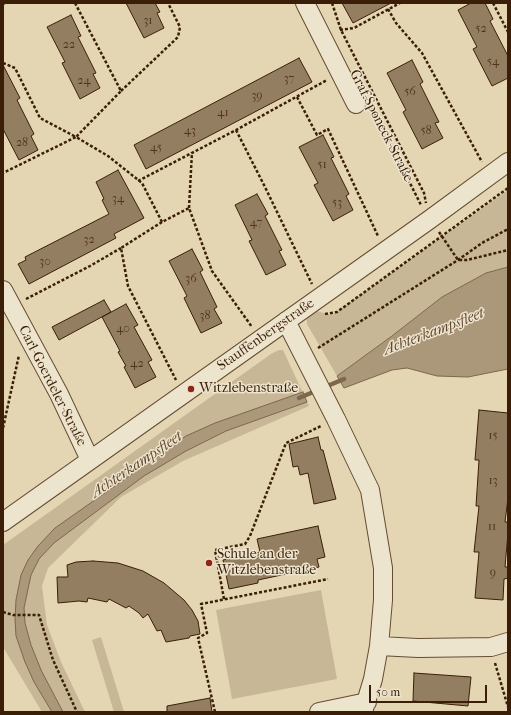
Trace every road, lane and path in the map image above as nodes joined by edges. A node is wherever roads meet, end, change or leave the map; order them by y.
1 (75, 3) edge
2 (168, 3) edge
3 (305, 3) edge
4 (332, 3) edge
5 (400, 3) edge
6 (494, 3) edge
7 (388, 9) junction
8 (341, 30) junction
9 (508, 32) edge
10 (343, 43) dead end
11 (3, 63) edge
12 (340, 73) junction
13 (121, 90) junction
14 (297, 97) junction
15 (363, 105) joint
16 (236, 130) junction
17 (76, 137) junction
18 (192, 152) junction
19 (508, 162) edge
20 (3, 173) edge
21 (492, 175) junction
22 (138, 180) junction
23 (508, 188) edge
24 (189, 208) junction
25 (429, 220) junction
26 (162, 222) junction
27 (508, 229) edge
28 (443, 236) junction
29 (121, 248) junction
30 (508, 250) edge
31 (385, 251) junction
32 (458, 260) junction
33 (3, 290) edge
34 (321, 306) junction
35 (12, 307) junction
36 (286, 321) junction
37 (24, 331) junction
38 (261, 339) junction
39 (304, 357) junction
40 (184, 394) junction
41 (336, 419) junction
42 (3, 428) edge
43 (90, 460) junction
44 (3, 522) edge
45 (328, 578) dead end
46 (224, 599) junction
47 (3, 612) edge
48 (508, 642) edge
49 (379, 646) junction
50 (491, 647) junction
51 (365, 707) edge
52 (508, 707) edge
53 (77, 712) edge
54 (215, 712) edge
55 (319, 712) edge

1 - 13 path
2 - 13 path
3 - 12 street, Graf-Sponeck-Straße
4 - 8 path
5 - 7 path
6 - 9 path
7 - 8 path
7 - 21 path
8 - 10 path
8 - 25 path
11 - 17 path
12 - 14 path
12 - 15 street, Graf-Sponeck-Straße
13 - 17 path
14 - 16 path
14 - 31 path
15 - 25 path, Graf-Sponeck-Straße
16 - 18 path
16 - 34 path
17 - 20 path
17 - 22 path
18 - 22 path
18 - 24 path
19 - 21 street, Stauffenbergstraße
21 - 25 street, Stauffenbergstraße
22 - 26 path
23 - 28 path
24 - 26 path
24 - 38 path
25 - 28 path, Graf-Sponeck-Straße
25 - 31 street, Stauffenbergstraße
26 - 29 path
27 - 32 path
28 - 32 path, Graf-Sponeck-Straße
28 - 34 path
29 - 35 path
29 - 40 path
30 - 32 path
31 - 34 street, Stauffenbergstraße
32 - 39 path
33 - 35 street, Carl-Goerdeler-Straße
34 - 36 street, Stauffenbergstraße
35 - 37 street, Carl-Goerdeler-Straße
36 - 38 street, Stauffenbergstraße
36 - 39 street
37 - 42 path
37 - 43 street, Carl-Goerdeler-Straße
38 - 40 street, Stauffenbergstraße
39 - 41 street
40 - 43 street, Stauffenbergstraße
41 - 46 path
41 - 49 street
43 - 44 street, Stauffenbergstraße
45 - 46 path
46 - 54 path
47 - 53 path
48 - 50 street
49 - 50 street
49 - 51 street
50 - 52 path
51 - 55 street

